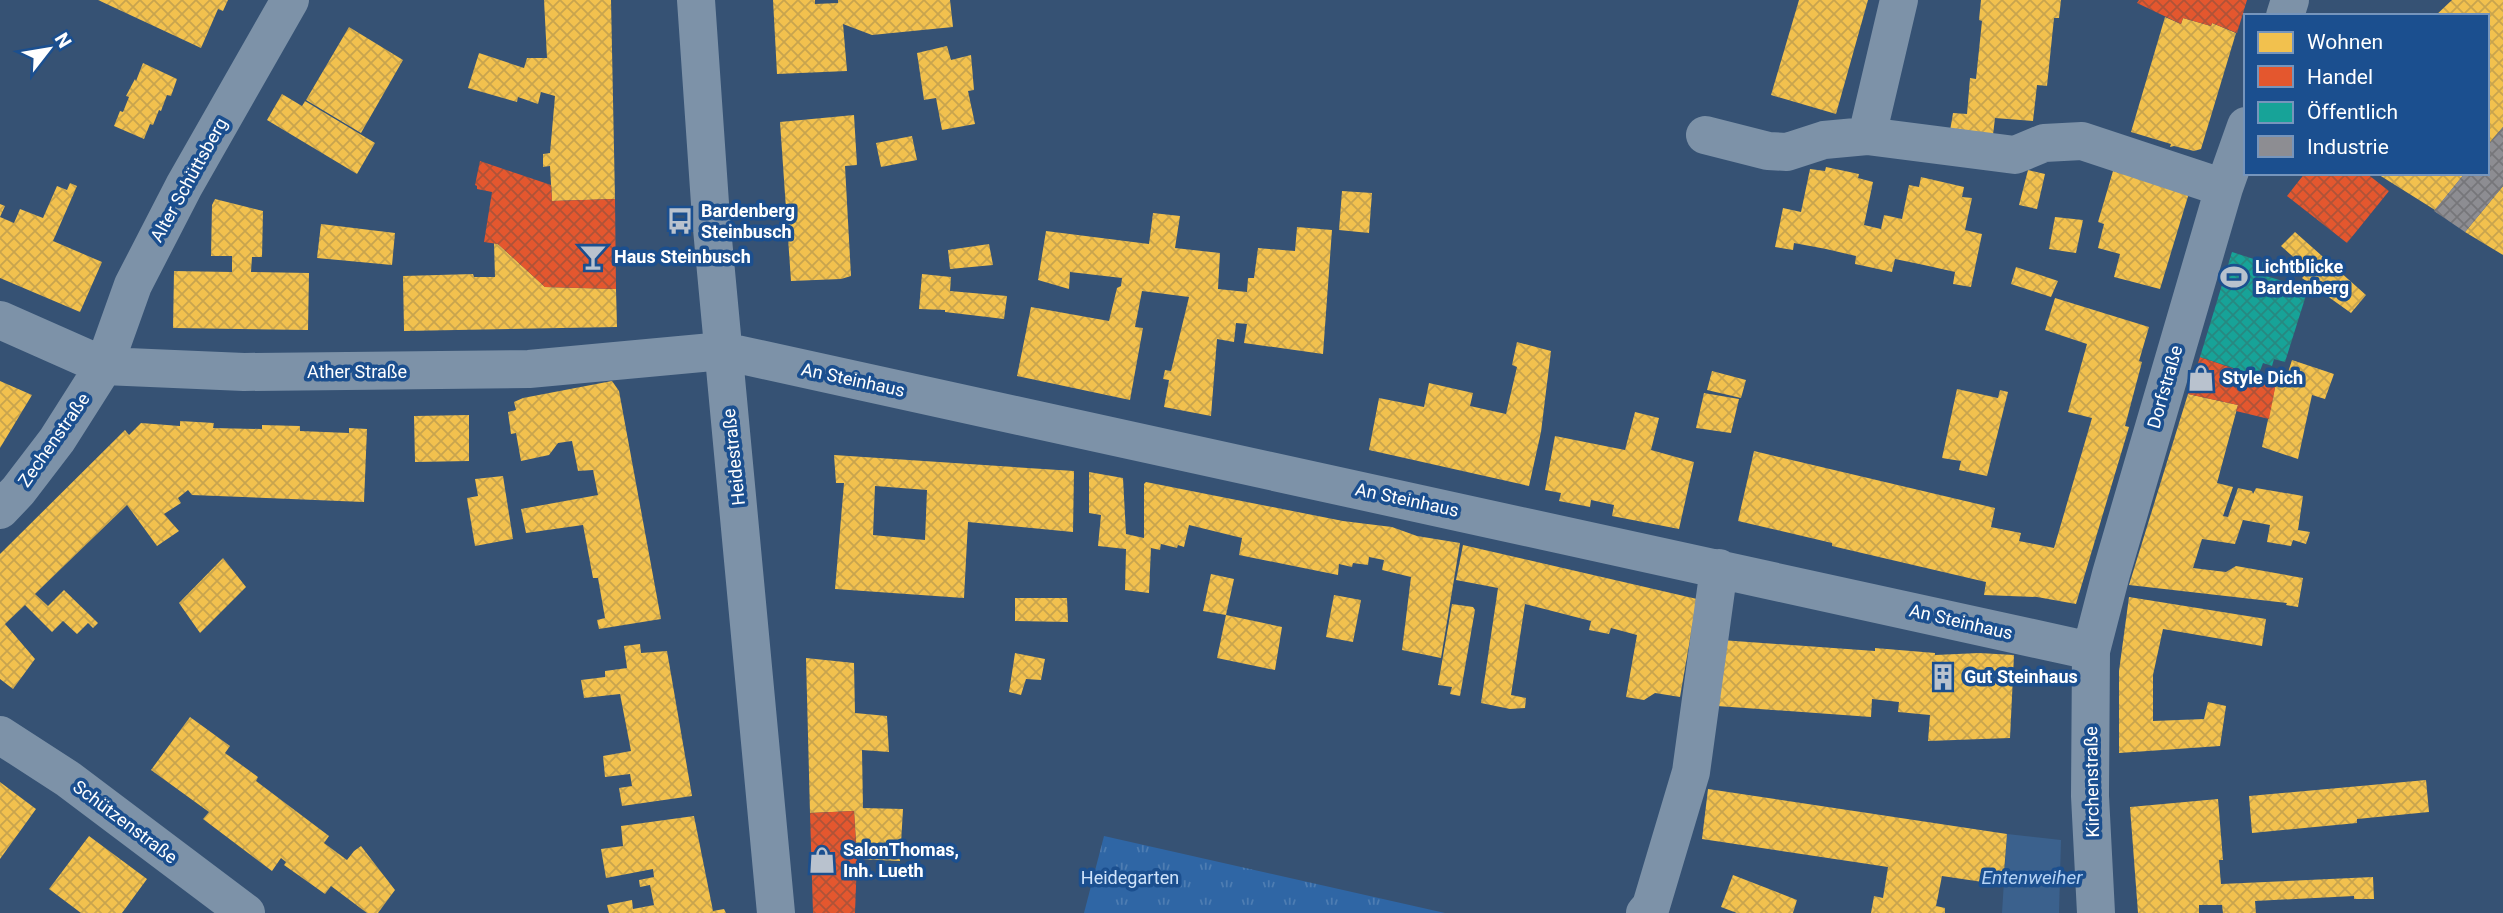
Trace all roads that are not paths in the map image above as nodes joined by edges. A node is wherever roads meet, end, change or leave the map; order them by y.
1 (290, 0) edge
2 (695, 0) edge
3 (1899, 0) edge
4 (2244, 132) edge
5 (1705, 135) dead end
6 (1867, 136) junction
7 (2224, 188) junction
8 (0, 320) edge
9 (723, 351) junction
10 (104, 366) junction
11 (0, 510) edge
12 (1719, 568) junction
13 (2091, 650) junction
14 (0, 735) edge
15 (246, 913) edge
16 (776, 913) edge
17 (1645, 913) edge
18 (2096, 913) edge

1 - 10 street, Alter Schüttsberg
2 - 9 street, Heidestraße
3 - 6 street
4 - 7 street, Dorfstraße
5 - 6 street
6 - 7 street
7 - 13 street, Dorfstraße
8 - 10 street, Ather Straße
9 - 10 street, Ather Straße
9 - 12 street, An Steinhaus
9 - 16 street, Heidestraße
10 - 11 street, Zechenstraße
12 - 13 street, An Steinhaus
12 - 17 street
13 - 18 street, Kirchenstraße
14 - 15 street, Schützenstraße

